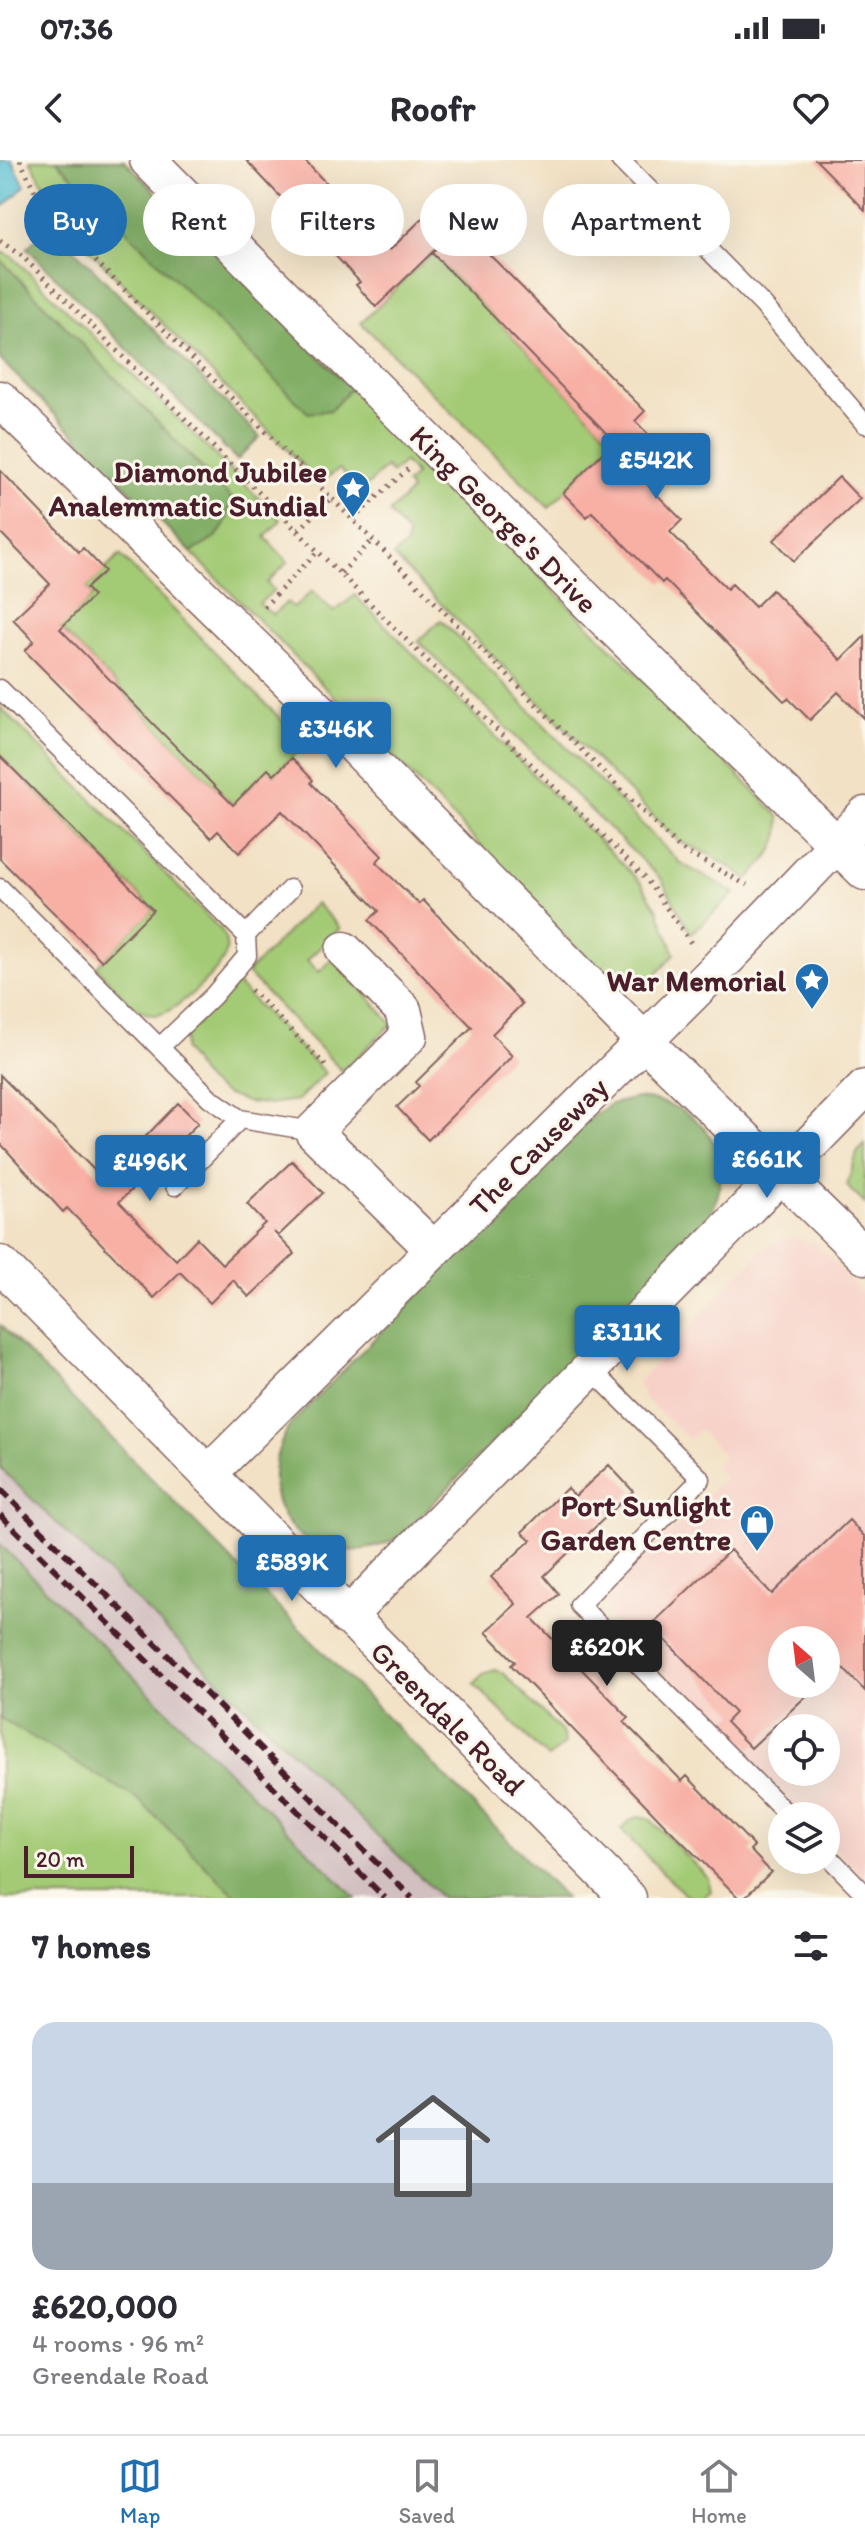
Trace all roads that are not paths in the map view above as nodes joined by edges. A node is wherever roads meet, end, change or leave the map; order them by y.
1 (148, 160) edge
2 (620, 160) edge
3 (0, 399) edge
4 (865, 424) edge
5 (0, 689) edge
6 (865, 815) edge
7 (835, 846) junction
8 (865, 872) edge
9 (0, 888) edge
10 (290, 889) dead end
11 (246, 935) junction
12 (344, 950) dead end
13 (644, 1041) junction
14 (160, 1047) junction
15 (865, 1088) edge
16 (240, 1119) junction
17 (313, 1131) junction
18 (782, 1172) junction
19 (175, 1186) dead end
20 (434, 1250) junction
21 (865, 1256) edge
22 (0, 1264) edge
23 (590, 1368) junction
24 (208, 1474) junction
25 (347, 1617) junction
26 (775, 1802) edge
27 (840, 1868) edge
28 (865, 1894) edge
29 (628, 1898) edge

1 - 7 street, King George's Drive
2 - 4 lane
3 - 13 street
5 - 11 lane
6 - 7 street, The Causeway
7 - 8 street, King George's Drive
7 - 13 street, The Causeway
9 - 14 lane
10 - 11 lane
11 - 14 lane
12 - 17 street
13 - 18 street
13 - 20 street, The Causeway
14 - 16 lane
15 - 18 street
16 - 17 lane
16 - 19 lane
17 - 20 street
18 - 21 street
18 - 23 street
20 - 24 street, The Causeway
22 - 24 street, Greendale Road
23 - 25 street
23 - 26 lane
24 - 25 street, Greendale Road
25 - 29 street, Greendale Road
27 - 28 lane

